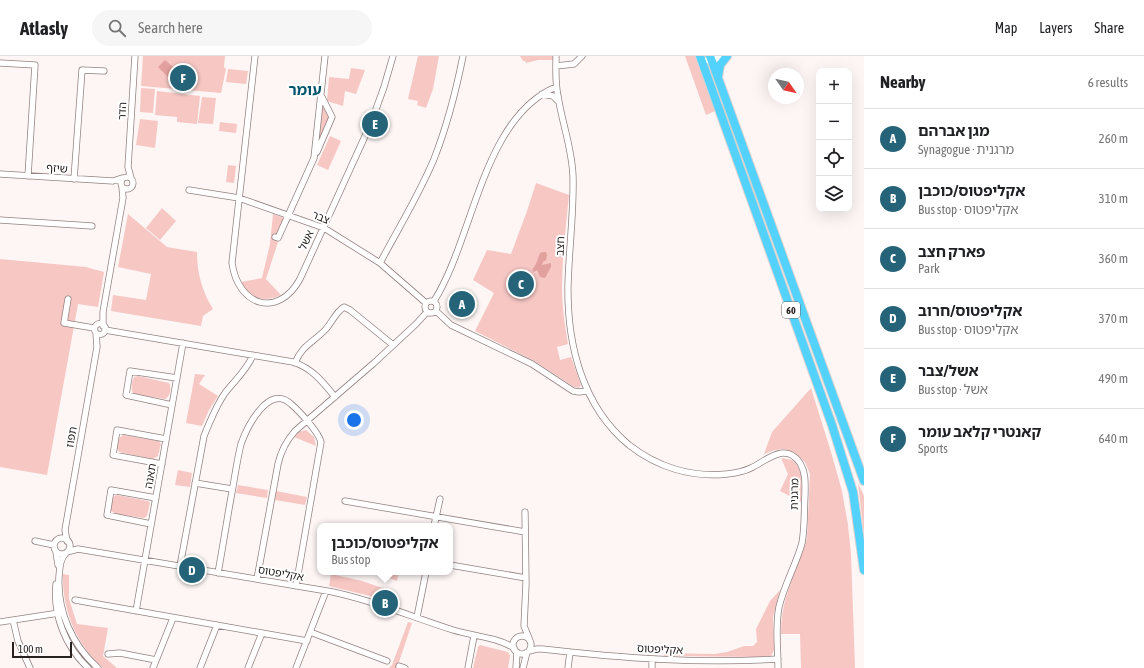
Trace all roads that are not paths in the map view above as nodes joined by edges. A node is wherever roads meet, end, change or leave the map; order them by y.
1 (135, 56) edge
2 (254, 56) edge
3 (325, 56) edge
4 (393, 56) edge
5 (463, 56) edge
6 (556, 56) edge
7 (574, 56) edge
8 (582, 56) edge
9 (724, 56) edge
10 (727, 56) edge
11 (706, 58) edge
12 (577, 62) junction
13 (0, 63) edge
14 (556, 66) junction
15 (104, 71) dead end
16 (718, 78) junction
17 (556, 87) junction
18 (321, 94) junction
19 (542, 94) junction
20 (558, 101) junction
21 (314, 158) junction
22 (128, 167) junction
23 (0, 174) edge
24 (28, 176) junction
25 (123, 178) junction
26 (131, 178) junction
27 (74, 179) junction
28 (113, 181) junction
29 (122, 186) junction
30 (130, 188) junction
31 (189, 190) dead end
32 (239, 198) junction
33 (123, 200) junction
34 (288, 215) junction
35 (0, 220) edge
36 (92, 226) dead end
37 (323, 227) junction
38 (275, 237) dead end
39 (380, 263) junction
40 (68, 299) dead end
41 (434, 301) junction
42 (426, 303) junction
43 (436, 311) junction
44 (103, 312) junction
45 (427, 312) junction
46 (96, 329) junction
47 (104, 330) junction
48 (183, 343) junction
49 (393, 346) junction
50 (97, 347) junction
51 (253, 355) junction
52 (295, 363) junction
53 (177, 378) junction
54 (587, 391) junction
55 (335, 397) junction
56 (172, 405) junction
57 (306, 421) junction
58 (612, 428) joint
59 (166, 439) junction
60 (162, 464) junction
61 (864, 481) edge
62 (195, 483) junction
63 (232, 489) junction
64 (156, 498) junction
65 (440, 500) dead end
66 (345, 501) dead end
67 (525, 512) dead end
68 (436, 517) junction
69 (435, 523) edge
70 (152, 524) junction
71 (65, 530) junction
72 (525, 532) junction
73 (58, 539) junction
74 (35, 541) dead end
75 (68, 541) junction
76 (54, 545) junction
77 (78, 549) junction
78 (56, 552) junction
79 (67, 552) junction
80 (145, 561) junction
81 (180, 566) junction
82 (453, 566) edge
83 (864, 570) edge
84 (218, 573) junction
85 (425, 575) edge
86 (526, 578) junction
87 (257, 579) junction
88 (296, 586) junction
89 (326, 591) junction
90 (75, 600) dead end
91 (136, 611) junction
92 (60, 613) junction
93 (417, 617) junction
94 (173, 618) junction
95 (13, 620) junction
96 (0, 622) edge
97 (524, 623) junction
98 (217, 625) junction
99 (310, 632) junction
100 (262, 633) junction
101 (474, 636) junction
102 (517, 638) junction
103 (307, 641) junction
104 (530, 641) junction
105 (500, 642) junction
106 (542, 649) junction
107 (516, 650) junction
108 (528, 651) junction
109 (570, 652) junction
110 (108, 654) dead end
111 (778, 659) junction
112 (156, 660) junction
113 (652, 660) junction
114 (387, 661) dead end
115 (732, 661) junction
116 (399, 666) dead end
117 (30, 668) edge
118 (88, 668) edge
119 (98, 668) edge
120 (153, 668) edge
121 (200, 668) edge
122 (248, 668) edge
123 (296, 668) edge
124 (405, 668) edge
125 (468, 668) edge
126 (516, 668) edge
127 (523, 668) edge
128 (568, 668) edge
129 (652, 668) edge
130 (733, 668) edge
131 (778, 668) edge

1 - 22 street, הדר
2 - 32 street, אשל
3 - 18 street
4 - 37 street, אשל
5 - 39 street
6 - 14 street, חצב
7 - 12 street
8 - 12 street
9 - 11 street
10 - 16 highway
11 - 16 highway, 60
11 - 83 highway, 60
12 - 14 street
13 - 24 street
14 - 17 street, חצב
15 - 27 street
16 - 61 highway, 60
17 - 19 street
17 - 20 street, חצב
18 - 21 street
18 - 21 street
19 - 20 street
19 - 41 street
20 - 54 street, חצב
21 - 34 street
22 - 25 street, הדר
22 - 26 street, הדר
23 - 24 street, שיזף
24 - 27 street, שיזף
25 - 26 street
25 - 28 street, שיזף
25 - 29 street
26 - 30 street
27 - 28 street, שיזף
28 - 29 street, שיזף
29 - 30 street
29 - 33 street, תפוז
30 - 33 street, תפוז
31 - 32 street, צבר
32 - 34 street, צבר
32 - 37 street, אשל
33 - 44 street, תפוז
34 - 37 street, צבר
34 - 38 street
35 - 36 street
37 - 39 street, צבר
39 - 42 street, צבר
40 - 46 street
41 - 42 street
41 - 43 street
42 - 45 street
43 - 45 street
43 - 54 street
44 - 46 street, תפוז
44 - 47 street, תפוז
45 - 49 street
46 - 47 street
46 - 47 street
46 - 50 street, תפוז
47 - 48 street
47 - 50 street, תפוז
48 - 51 street
48 - 53 street, תאנה
49 - 52 street
49 - 55 street
50 - 71 street, תפוז
51 - 52 street
51 - 62 street
52 - 55 street
53 - 56 street, תאנה
53 - 56 street
54 - 58 street, חצב
55 - 57 street
56 - 59 street, תאנה
57 - 63 street
57 - 87 street
57 - 88 street
58 - 111 street, מרגנית
59 - 60 street, תאנה
59 - 60 street
60 - 64 street, תאנה
62 - 63 street
62 - 81 street
63 - 84 street
64 - 70 street, תאנה
64 - 70 street
65 - 68 street
66 - 68 street
67 - 72 street
68 - 69 street
68 - 72 street
70 - 80 street, תאנה
71 - 73 street, תפוז
71 - 75 street, תפוז
72 - 86 street
73 - 75 street
73 - 76 street
74 - 76 street
75 - 77 street, אקליפטוס
75 - 79 street
76 - 78 street
77 - 79 street, אקליפטוס
77 - 80 street, אקליפטוס
78 - 79 street
78 - 92 street
79 - 92 street
80 - 81 street, אקליפטוס
80 - 91 street, תאנה
81 - 84 street, אקליפטוס
82 - 86 street
84 - 87 street, אקליפטוס
85 - 93 street
86 - 97 street
87 - 88 street, אקליפטוס
88 - 89 street, אקליפטוס
89 - 93 street, אקליפטוס
89 - 99 street
90 - 91 street
91 - 94 street
92 - 95 street
92 - 118 street
92 - 119 street
93 - 101 street, אקליפטוס
94 - 98 street
94 - 112 street
95 - 96 street
95 - 117 street
97 - 102 street
97 - 104 street
98 - 100 street
98 - 121 street
99 - 103 street
99 - 114 street
100 - 103 street
100 - 122 street
101 - 105 street, אקליפטוס
101 - 125 street
102 - 104 street
102 - 105 street, אקליפטוס
102 - 107 street
103 - 123 street
104 - 106 street, אקליפטוס
104 - 108 street
105 - 107 street, אקליפטוס
106 - 108 street, אקליפטוס
106 - 109 street, אקליפטוס
107 - 108 street
107 - 126 street
108 - 127 street
109 - 113 street, אקליפטוס
109 - 128 street
110 - 112 street
111 - 115 street, אקליפטוס
111 - 131 street, מרגנית
112 - 120 street
113 - 115 street, אקליפטוס
113 - 129 street
115 - 130 street
116 - 124 street

